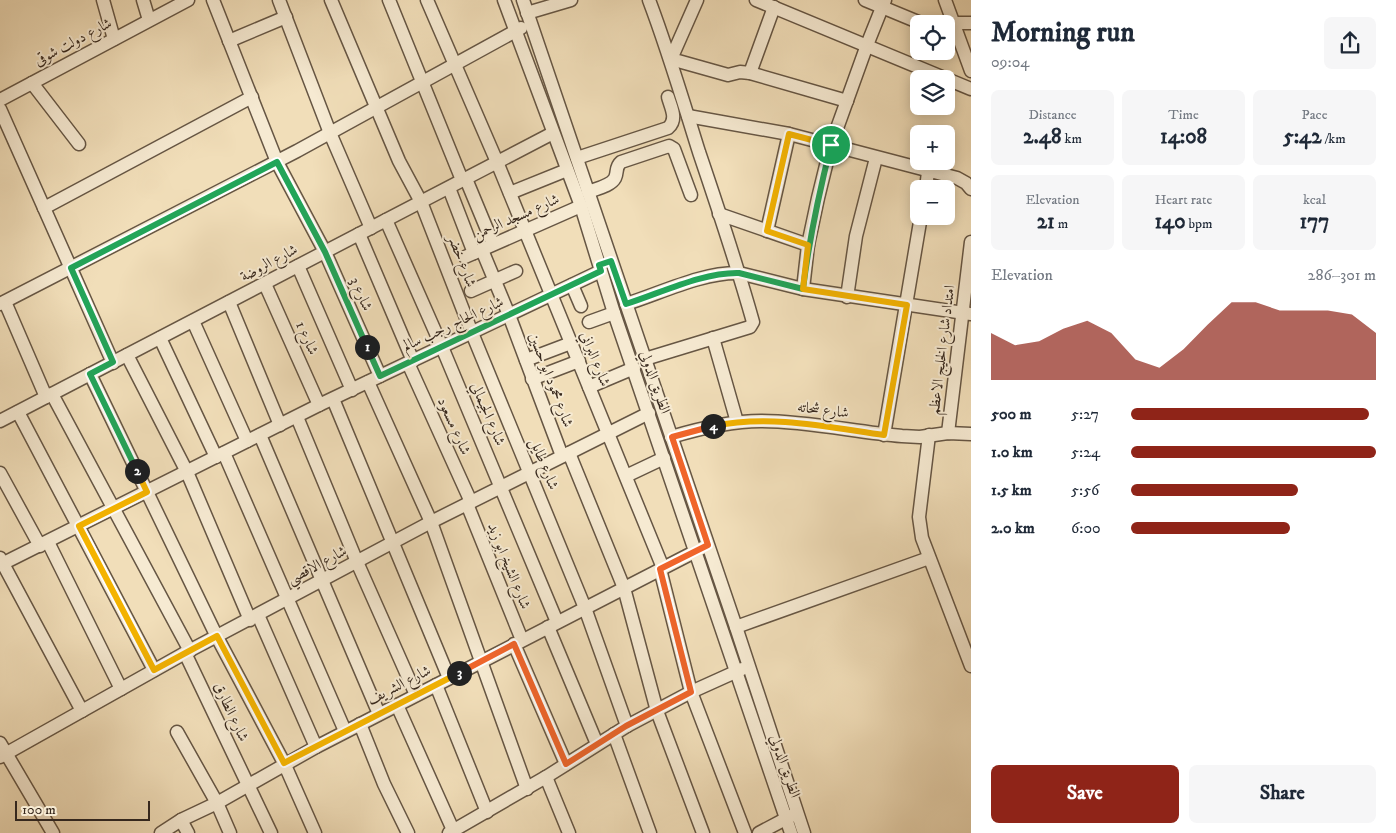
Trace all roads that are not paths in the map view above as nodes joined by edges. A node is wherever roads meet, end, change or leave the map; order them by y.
1 (104, 0) edge
2 (143, 0) edge
3 (187, 0) edge
4 (213, 0) edge
5 (279, 0) edge
6 (331, 0) edge
7 (389, 0) edge
8 (427, 0) edge
9 (504, 0) edge
10 (523, 0) edge
11 (572, 0) edge
12 (650, 0) edge
13 (696, 0) edge
14 (865, 0) edge
15 (945, 0) edge
16 (767, 3) edge
17 (884, 3) edge
18 (951, 15) edge
19 (910, 17) edge
20 (286, 18) junction
21 (529, 18) junction
22 (149, 20) junction
23 (955, 23) edge
24 (971, 23) edge
25 (955, 25) edge
26 (516, 31) junction
27 (114, 39) junction
28 (229, 41) junction
29 (867, 45) junction
30 (965, 47) edge
31 (671, 60) junction
32 (455, 63) junction
33 (971, 71) edge
34 (750, 73) junction
35 (32, 83) junction
36 (422, 83) junction
37 (971, 88) edge
38 (252, 97) junction
39 (668, 97) dead end
40 (0, 100) edge
41 (847, 101) junction
42 (375, 108) junction
43 (0, 109) edge
44 (688, 116) junction
45 (330, 133) junction
46 (553, 133) junction
47 (789, 134) junction
48 (79, 144) dead end
49 (831, 145) junction
50 (577, 158) junction
51 (876, 158) junction
52 (277, 162) junction
53 (498, 162) junction
54 (567, 170) junction
55 (928, 172) junction
56 (464, 180) junction
57 (927, 180) edge
58 (449, 188) junction
59 (971, 189) edge
60 (588, 192) junction
61 (510, 193) junction
62 (691, 195) dead end
63 (421, 202) junction
64 (581, 206) junction
65 (44, 208) junction
66 (719, 214) junction
67 (386, 220) junction
68 (920, 225) edge
69 (371, 228) junction
70 (525, 230) junction
71 (767, 231) junction
72 (358, 234) junction
73 (971, 242) edge
74 (808, 245) junction
75 (478, 251) junction
76 (325, 252) junction
77 (298, 266) junction
78 (604, 266) junction
79 (71, 268) junction
80 (516, 271) dead end
81 (739, 273) junction
82 (969, 275) edge
83 (494, 281) junction
84 (264, 284) junction
85 (572, 285) junction
86 (803, 289) junction
87 (471, 291) dead end
88 (552, 295) junction
89 (847, 297) junction
90 (229, 302) junction
91 (2, 303) edge
92 (626, 304) junction
93 (907, 305) junction
94 (581, 306) dead end
95 (614, 313) junction
96 (967, 313) edge
97 (509, 315) junction
98 (193, 321) junction
99 (590, 322) dead end
100 (472, 333) junction
101 (160, 338) junction
102 (713, 338) junction
103 (571, 343) junction
104 (442, 347) junction
105 (127, 355) junction
106 (645, 359) junction
107 (526, 360) junction
108 (579, 361) junction
109 (113, 362) junction
110 (411, 362) junction
111 (634, 368) junction
112 (90, 374) junction
113 (374, 379) junction
114 (532, 379) junction
115 (589, 387) junction
116 (352, 390) junction
117 (49, 396) junction
118 (333, 399) junction
119 (319, 405) junction
120 (18, 412) junction
121 (297, 416) junction
122 (650, 418) junction
123 (665, 418) junction
124 (0, 421) edge
125 (737, 422) junction
126 (280, 425) junction
127 (608, 433) junction
128 (948, 433) junction
129 (971, 434) edge
130 (260, 435) junction
131 (884, 435) junction
132 (929, 435) junction
133 (672, 437) junction
134 (247, 442) junction
135 (566, 454) junction
136 (220, 455) junction
137 (664, 458) junction
138 (187, 472) junction
139 (530, 472) junction
140 (0, 473) edge
141 (626, 476) junction
142 (501, 486) junction
143 (147, 492) junction
144 (469, 503) junction
145 (114, 508) junction
146 (431, 522) junction
147 (79, 526) junction
148 (393, 542) junction
149 (44, 544) junction
150 (708, 545) junction
151 (696, 551) junction
152 (929, 558) junction
153 (1, 562) edge
154 (357, 562) junction
155 (662, 568) junction
156 (322, 581) junction
157 (624, 588) junction
158 (288, 599) junction
159 (586, 608) junction
160 (254, 617) junction
161 (553, 624) junction
162 (736, 627) junction
163 (217, 636) junction
164 (518, 642) junction
165 (188, 652) junction
166 (482, 661) junction
167 (749, 666) junction
168 (971, 666) edge
169 (154, 670) junction
170 (736, 672) junction
171 (449, 678) junction
172 (436, 685) junction
173 (121, 689) junction
174 (691, 692) junction
175 (416, 694) junction
176 (397, 705) junction
177 (82, 711) junction
178 (658, 711) junction
179 (379, 714) junction
180 (360, 724) junction
181 (626, 726) junction
182 (345, 731) junction
183 (178, 732) dead end
184 (614, 734) junction
185 (597, 744) junction
186 (316, 746) junction
187 (2, 751) edge
188 (284, 763) junction
189 (566, 764) junction
190 (546, 777) junction
191 (248, 785) junction
192 (527, 789) junction
193 (217, 803) junction
194 (487, 812) junction
195 (791, 816) junction
196 (182, 820) junction
197 (451, 832) edge
198 (53, 833) edge
199 (161, 833) edge
200 (188, 833) edge
201 (230, 833) edge
202 (271, 833) edge
203 (315, 833) edge
204 (408, 833) edge
205 (569, 833) edge
206 (650, 833) edge
207 (703, 833) edge
208 (745, 833) edge
209 (759, 833) edge
210 (790, 833) edge
211 (804, 833) edge

1 - 27 street
2 - 22 street
3 - 22 street, شارع دولت شوقى
4 - 28 street, شارع 3
5 - 20 street
6 - 42 street, شارع خضر
7 - 36 street
8 - 32 street, شارع البراني
9 - 26 street, الطريق الدولي
10 - 21 street, الطريق الدولي
11 - 21 street
12 - 31 street
13 - 31 street
14 - 17 street
15 - 18 street
16 - 29 street
16 - 34 street
17 - 19 street
17 - 29 street
20 - 28 street
20 - 45 street
21 - 26 street
21 - 50 street, الطريق الدولي
22 - 27 street, شارع دولت شوقى
23 - 24 street
25 - 30 street
26 - 32 street
26 - 46 street, الطريق الدولي
27 - 35 street, شارع دولت شوقى
28 - 38 street, شارع 3
29 - 37 street
29 - 41 street
30 - 33 street
31 - 34 street
31 - 44 street
32 - 36 street
32 - 53 street, شارع البراني
34 - 41 street
35 - 40 street, شارع دولت شوقى
35 - 48 street
36 - 42 street
36 - 56 street
38 - 52 street, شارع 3
38 - 65 street
39 - 50 street
41 - 49 street
42 - 45 street
42 - 63 street, شارع خضر
43 - 65 street
44 - 47 street
44 - 66 street
45 - 52 street
45 - 69 street
46 - 53 street, شارع الروضة
46 - 54 street, الطريق الدولي
47 - 49 street
47 - 71 street
49 - 51 street
49 - 74 street
50 - 60 street, الطريق الدولي
51 - 55 street
51 - 89 street
52 - 76 street, شارع 3
52 - 79 street
53 - 56 street, شارع الروضة
53 - 61 street, شارع البراني
54 - 61 street
54 - 64 street, الطريق الدولي
55 - 57 street
55 - 59 street
56 - 58 street, شارع الروضة
56 - 75 street
58 - 63 street, شارع الروضة
58 - 75 street
60 - 62 street
60 - 78 street, الطريق الدولي
61 - 70 street, شارع البراني
63 - 67 street, شارع الروضة
63 - 100 street, شارع خضر
64 - 70 street, شارع مسجد الرحمن
64 - 78 street, الطريق الدولي
65 - 79 street
66 - 71 street
66 - 81 street
67 - 69 street, شارع الروضة
67 - 104 street, شارع الجيمالي
68 - 93 street
69 - 72 street, شارع الروضة
70 - 75 street, شارع مسجد الرحمن
70 - 88 street, شارع البراني
71 - 74 street
72 - 76 street, شارع الروضة
72 - 110 street, شارع مسعود
73 - 82 street, امتداد شارع الخليج الاعظم
74 - 86 street
75 - 83 street, شارع محمود ابو حسين
76 - 77 street, شارع الروضة
76 - 113 street, شارع 3
77 - 84 street, شارع الروضة
77 - 116 street
78 - 85 street, شارع الحاج رجب سالم
78 - 92 street, الطريق الدولي
78 - 95 street, الطريق الدولي
79 - 91 street
79 - 109 street
80 - 83 street
81 - 86 street
81 - 92 street
81 - 102 street
82 - 96 street, امتداد شارع الخليج الاعظم
83 - 87 street
83 - 97 street, شارع محمود ابو حسين
84 - 90 street, شارع الروضة
84 - 119 street, شارع 1
85 - 88 street, شارع الحاج رجب سالم
85 - 94 street
86 - 89 street
88 - 97 street, شارع الحاج رجب سالم
88 - 103 street, شارع البراني
89 - 93 street
90 - 98 street, شارع الروضة
90 - 126 street
91 - 117 street, شارع الطارق
92 - 106 street, الطريق الدولي
93 - 96 street
93 - 131 street
95 - 99 street
95 - 111 street, الطريق الدولي
96 - 128 street, امتداد شارع الخليج الاعظم
97 - 100 street, شارع الحاج رجب سالم
97 - 107 street, شارع محمود ابو حسين
98 - 101 street, شارع الروضة
98 - 134 street
100 - 104 street, شارع الحاج رجب سالم
100 - 139 street, شارع طايل
101 - 105 street, شارع الروضة
101 - 136 street
102 - 106 street
102 - 125 street
103 - 107 street
103 - 108 street, شارع البراني
104 - 110 street, شارع الحاج رجب سالم
104 - 142 street, شارع الجيمالي
105 - 109 street, شارع الروضة
105 - 138 street
106 - 123 street, الطريق الدولي
107 - 114 street, شارع محمود ابو حسين
108 - 114 street
108 - 115 street, شارع البراني
109 - 112 street, شارع الروضة
110 - 113 street, شارع الحاج رجب سالم
110 - 144 street, شارع مسعود
111 - 115 street
111 - 122 street, الطريق الدولي
112 - 117 street, شارع الروضة
112 - 143 street
113 - 116 street, شارع الحاج رجب سالم
113 - 146 street, شارع 3
114 - 135 street, شارع محمود ابو حسين
115 - 127 street, شارع البراني
116 - 118 street, شارع الحاج رجب سالم
117 - 120 street, شارع الروضة
117 - 145 street, شارع الطارق
118 - 119 street, شارع الحاج رجب سالم
118 - 148 street
119 - 121 street, شارع الحاج رجب سالم
120 - 124 street, شارع الروضة
120 - 147 street
121 - 126 street, شارع الحاج رجب سالم
121 - 154 street
122 - 123 street, شارع الاقصي
122 - 127 street, شارع الاقصي
122 - 137 street, الطريق الدولي
123 - 133 street, الطريق الدولي
125 - 131 street, شارع شحاته
125 - 133 street, شارع شحاته
126 - 130 street, شارع الحاج رجب سالم
127 - 135 street, شارع الاقصي
127 - 141 street, شارع البراني
128 - 129 street, شارع شحاته
128 - 132 street, شارع شحاته
130 - 134 street, شارع الحاج رجب سالم
130 - 156 street
131 - 132 street, شارع شحاته
132 - 152 street
133 - 150 street, الطريق الدولي
134 - 136 street, شارع الحاج رجب سالم
135 - 139 street, شارع الاقصي
135 - 157 street, شارع محمود ابو حسين
136 - 138 street, شارع الحاج رجب سالم
136 - 158 street
137 - 141 street
137 - 151 street, الطريق الدولي
138 - 143 street, شارع الحاج رجب سالم
138 - 160 street
139 - 142 street, شارع الاقصي
139 - 159 street, شارع طايل
140 - 149 street
141 - 155 street, شارع البراني
142 - 144 street, شارع الاقصي
142 - 161 street, شارع الجيمالي
143 - 145 street, شارع الحاج رجب سالم
143 - 163 street
144 - 146 street, شارع الاقصي
144 - 164 street, شارع الشيخ ابو زيد
145 - 147 street, شارع الحاج رجب سالم
145 - 165 street, شارع الطارق
146 - 148 street, شارع الاقصي
146 - 166 street, شارع 3
147 - 149 street, شارع الحاج رجب سالم
147 - 169 street
148 - 154 street, شارع الاقصي
148 - 171 street
149 - 153 street, شارع الحاج رجب سالم
149 - 173 street
150 - 151 street, شارع الشريف
150 - 162 street, الطريق الدولي
151 - 155 street, شارع الشريف
151 - 170 street, الطريق الدولي
152 - 162 street
152 - 168 street
153 - 177 street
154 - 156 street, شارع الاقصي
154 - 175 street
155 - 157 street, شارع الشريف
155 - 174 street, شارع البراني
156 - 158 street, شارع الاقصي
156 - 179 street
157 - 159 street, شارع الشريف
157 - 178 street, شارع محمود ابو حسين
158 - 160 street, شارع الاقصي
158 - 182 street
159 - 161 street, شارع الشريف
159 - 181 street, شارع طايل
160 - 163 street, شارع الاقصي
160 - 186 street
161 - 164 street, شارع الشريف
161 - 185 street, شارع الجيمالي
162 - 167 street, الطريق الدولي
163 - 165 street, شارع الاقصي
163 - 188 street
164 - 166 street, شارع الشريف
164 - 189 street, شارع الشيخ ابو زيد
165 - 169 street, شارع الاقصي
165 - 191 street, شارع الطارق
166 - 171 street, شارع الشريف
166 - 192 street, شارع 3
167 - 170 street
167 - 195 street, الطريق الدولي
169 - 173 street, شارع الاقصي
170 - 174 street
170 - 195 street, الطريق الدولي
171 - 172 street, شارع الشريف
172 - 175 street, شارع الشريف
172 - 194 street
173 - 177 street, شارع الاقصي
174 - 178 street
174 - 208 street, شارع البراني
175 - 176 street, شارع الشريف
176 - 179 street, شارع الشريف
176 - 197 street
177 - 187 street, شارع الاقصي
178 - 181 street
178 - 207 street, شارع محمود ابو حسين
179 - 180 street, شارع الشريف
180 - 182 street, شارع الشريف
180 - 204 street
181 - 184 street
182 - 186 street, شارع الشريف
183 - 193 street
184 - 185 street
184 - 206 street
185 - 189 street
186 - 188 street, شارع الشريف
187 - 198 street
188 - 191 street, شارع الشريف
188 - 203 street
189 - 190 street
190 - 192 street
190 - 205 street
191 - 193 street, شارع الشريف
191 - 202 street, شارع الطارق
192 - 194 street
193 - 196 street, شارع الشريف
193 - 201 street
194 - 197 street
195 - 209 street
195 - 210 street, الطريق الدولي
195 - 211 street, الطريق الدولي
196 - 199 street, شارع الشريف
196 - 200 street

